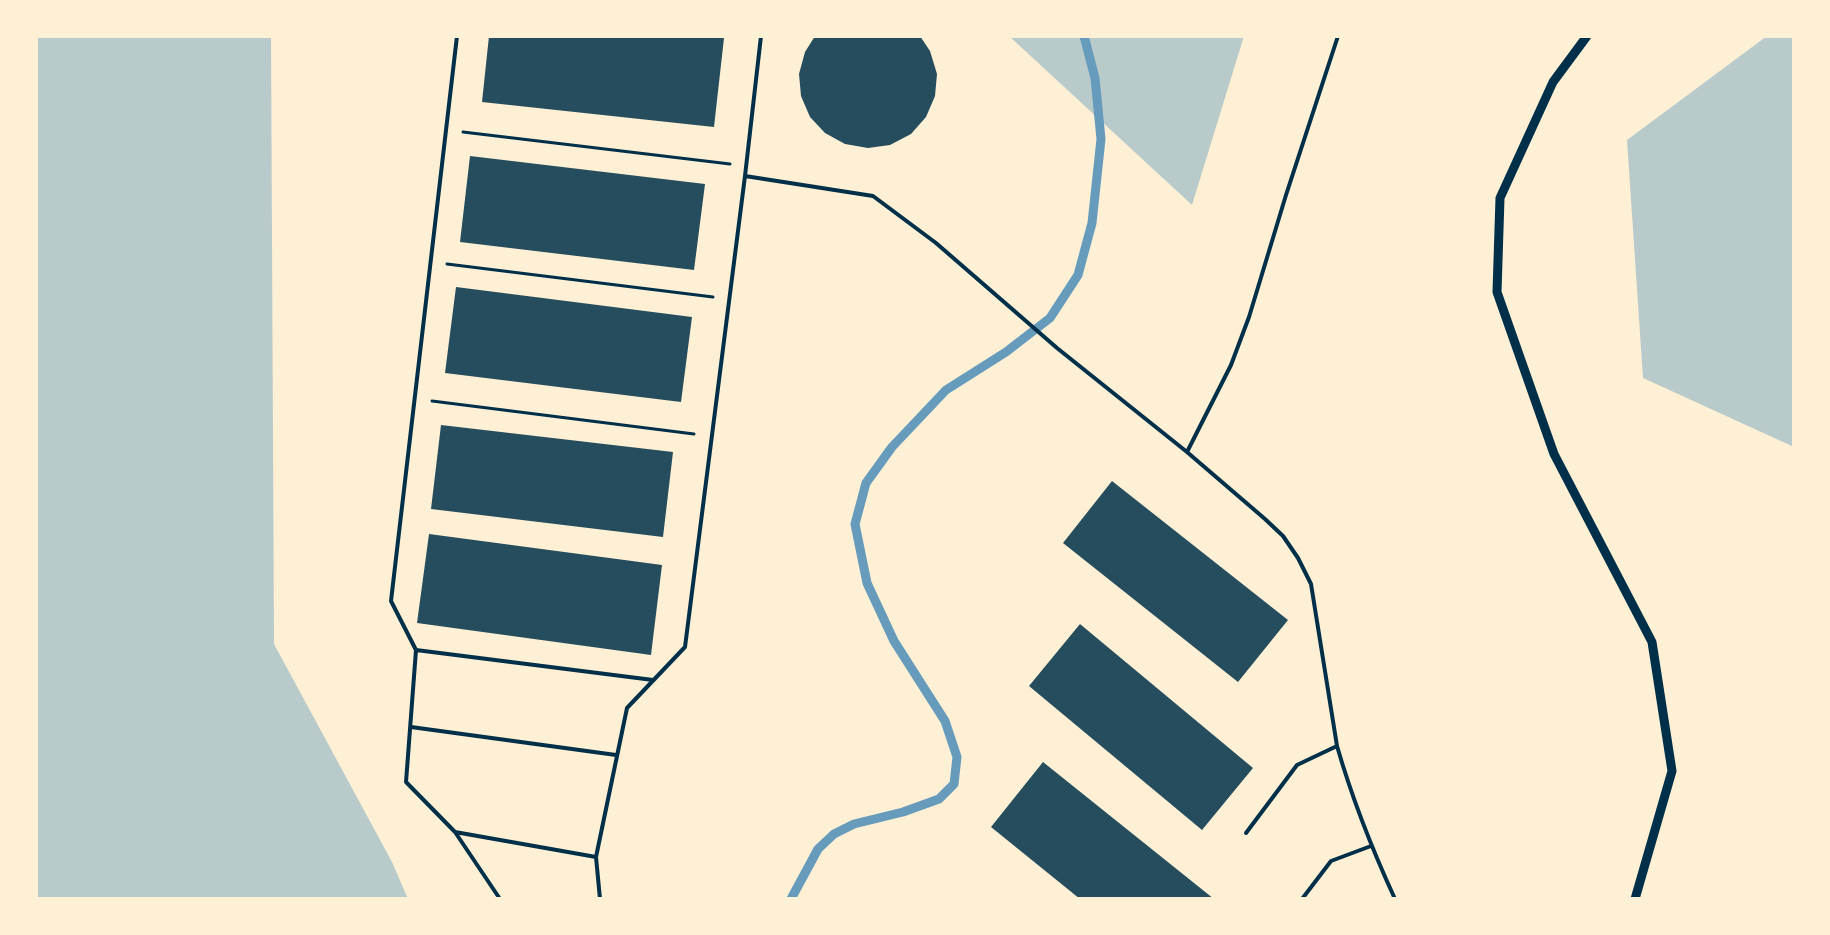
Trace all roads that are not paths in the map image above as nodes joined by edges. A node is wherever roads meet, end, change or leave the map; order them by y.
1 (457, 36) edge
2 (761, 36) edge
3 (1338, 36) edge
4 (1587, 36) edge
5 (744, 176) junction
6 (1187, 452) junction
7 (416, 650) junction
8 (653, 680) junction
9 (411, 727) junction
10 (1337, 746) junction
11 (616, 755) junction
12 (455, 832) junction
13 (1246, 833) dead end
14 (1371, 846) junction
15 (596, 857) junction
16 (500, 899) edge
17 (600, 899) edge
18 (1302, 899) edge
19 (1394, 899) edge
20 (1635, 899) edge

1 - 7 lane
2 - 5 lane
3 - 6 lane
4 - 20 street
5 - 6 lane
5 - 8 lane
6 - 10 lane
7 - 8 lane
7 - 9 lane
8 - 11 lane
9 - 11 lane
9 - 12 lane
10 - 13 lane
10 - 14 lane
11 - 15 lane
12 - 15 lane
12 - 16 lane
14 - 18 lane
14 - 19 lane
15 - 17 lane

